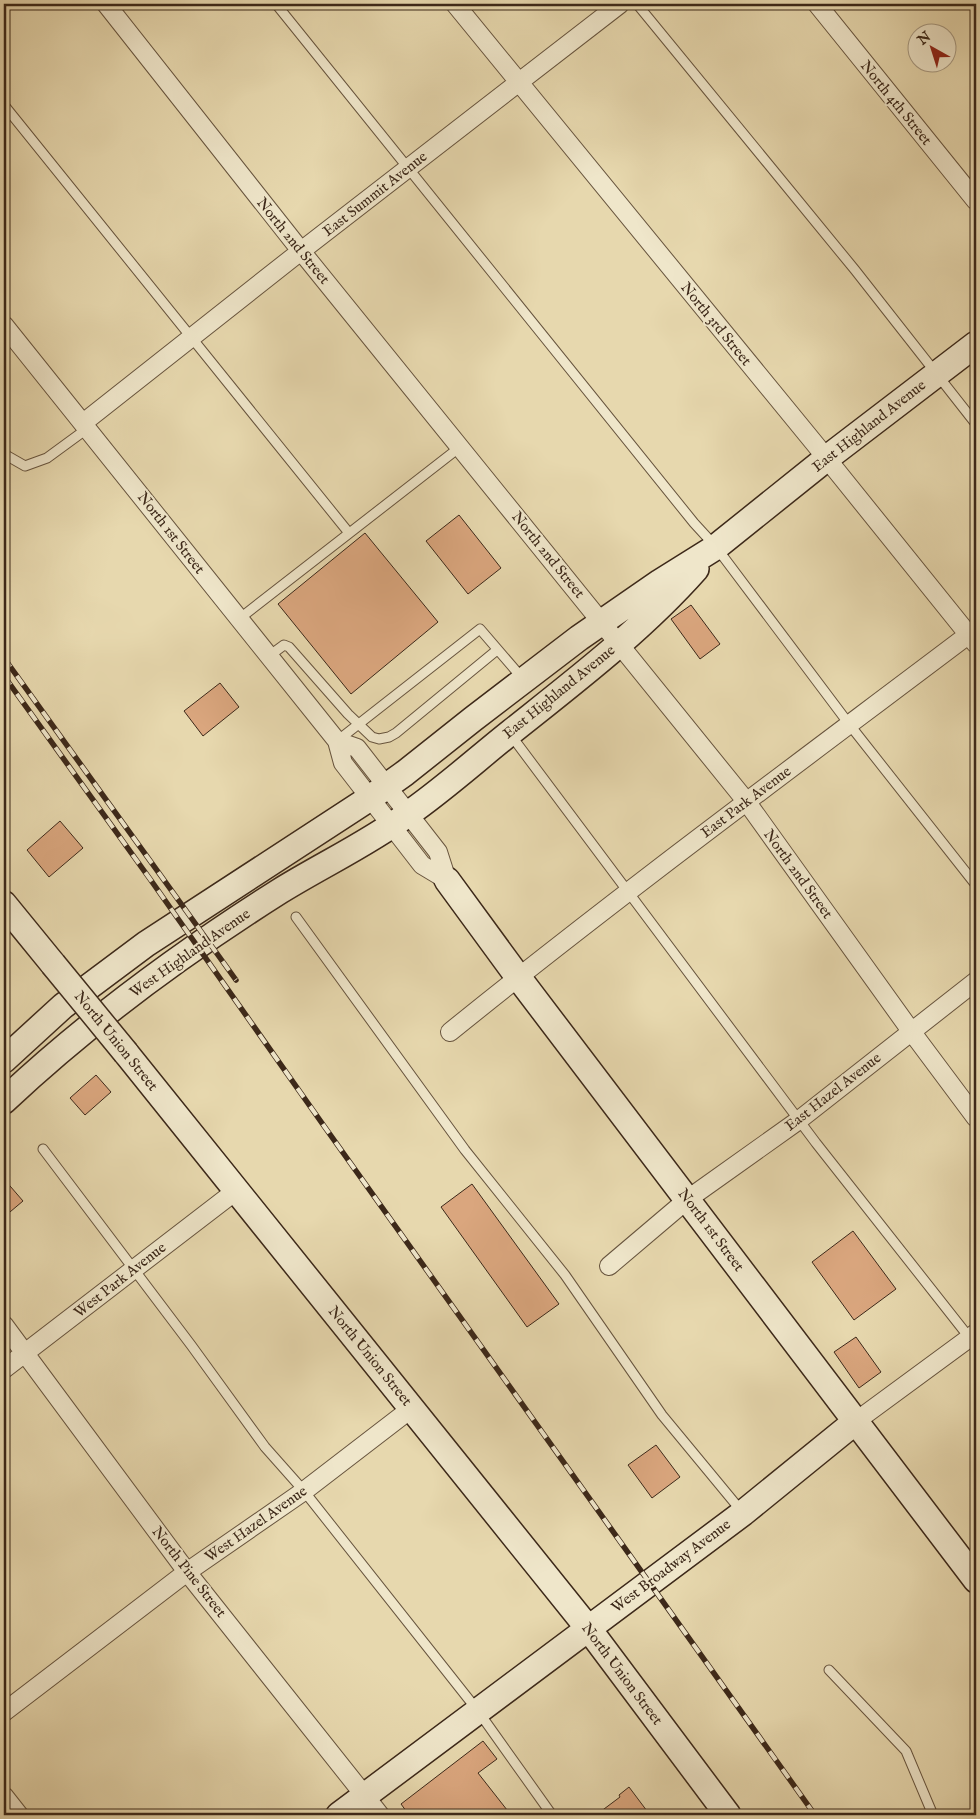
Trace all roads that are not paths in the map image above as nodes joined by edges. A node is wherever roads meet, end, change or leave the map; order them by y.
1 (106, 4) edge
2 (276, 4) edge
3 (455, 4) edge
4 (620, 4) edge
5 (637, 4) edge
6 (816, 4) edge
7 (518, 83) junction
8 (4, 105) edge
9 (408, 168) junction
10 (976, 201) edge
11 (301, 251) junction
12 (4, 325) edge
13 (191, 338) junction
14 (976, 344) edge
15 (938, 373) junction
16 (976, 424) edge
17 (86, 425) junction
18 (460, 447) junction
19 (4, 454) edge
20 (827, 458) junction
21 (349, 533) junction
22 (716, 547) junction
23 (240, 619) junction
24 (602, 621) junction
25 (974, 636) edge
26 (619, 643) junction
27 (497, 650) junction
28 (269, 656) junction
29 (523, 680) junction
30 (358, 724) junction
31 (849, 724) junction
32 (509, 733) junction
33 (337, 741) junction
34 (378, 792) junction
35 (746, 801) junction
36 (400, 820) junction
37 (446, 880) joint
38 (976, 885) edge
39 (628, 892) junction
40 (4, 904) edge
41 (296, 917) dead end
42 (518, 977) junction
43 (976, 981) edge
44 (911, 1031) junction
45 (450, 1032) dead end
46 (4, 1060) edge
47 (4, 1101) edge
48 (976, 1118) edge
49 (799, 1120) junction
50 (43, 1149) dead end
51 (237, 1190) junction
52 (688, 1199) junction
53 (609, 1266) dead end
54 (133, 1270) junction
55 (4, 1325) edge
56 (974, 1339) edge
57 (25, 1353) junction
58 (4, 1369) edge
59 (412, 1408) junction
60 (856, 1422) junction
61 (304, 1492) junction
62 (743, 1513) junction
63 (187, 1572) junction
64 (976, 1580) edge
65 (588, 1628) junction
66 (829, 1670) dead end
67 (478, 1711) junction
68 (4, 1712) edge
69 (365, 1795) junction
70 (4, 1796) edge
71 (19, 1815) edge
72 (339, 1815) edge
73 (380, 1815) edge
74 (552, 1815) edge
75 (728, 1815) edge
76 (933, 1815) edge

1 - 11 street, North 2nd Street
2 - 9 lane
3 - 7 street, North 3rd Street
4 - 7 street, East Summit Avenue
5 - 15 lane
6 - 10 street, North 4th Street
7 - 9 street, East Summit Avenue
7 - 20 street, North 3rd Street
8 - 13 lane
9 - 11 street, East Summit Avenue
9 - 22 lane
11 - 13 street, East Summit Avenue
11 - 18 street, North 2nd Street
12 - 17 street, North 1st Street
13 - 17 street, East Summit Avenue
13 - 21 lane
14 - 15 main road, East Highland Avenue
15 - 16 lane
15 - 20 main road, East Highland Avenue
17 - 19 lane
17 - 23 street, North 1st Street
18 - 21 lane
18 - 24 street, North 2nd Street
20 - 22 main road, East Highland Avenue
20 - 25 street, North 3rd Street
21 - 23 lane
22 - 24 main road, East Highland Avenue
22 - 26 main road, East Highland Avenue
22 - 31 lane
23 - 28 street, North 1st Street
24 - 26 street, North 2nd Street
24 - 29 main road, East Highland Avenue
25 - 31 street, East Park Avenue
26 - 32 main road, East Highland Avenue
26 - 35 street, North 2nd Street
27 - 29 lane
27 - 30 lane
27 - 30 lane
28 - 30 lane
28 - 33 street, North 1st Street
29 - 34 main road, East Highland Avenue
30 - 33 lane
31 - 35 street, East Park Avenue
31 - 38 lane
32 - 36 main road, East Highland Avenue
32 - 39 lane
33 - 34 street, North 1st Street
34 - 36 street, North 1st Street
34 - 46 main road, West Highland Avenue
35 - 39 street, East Park Avenue
35 - 44 street, North 2nd Street
36 - 37 street, North 1st Street
36 - 47 main road, West Highland Avenue
37 - 42 main road, North 1st Street
39 - 42 street, East Park Avenue
39 - 49 lane
40 - 51 main road, North Union Street, bridge
41 - 62 lane
42 - 45 street
42 - 52 main road, North 1st Street
43 - 44 street, East Hazel Avenue
44 - 48 street, North 2nd Street
44 - 49 street, East Hazel Avenue
49 - 52 street, East Hazel Avenue
49 - 56 lane
50 - 54 lane
51 - 54 street, West Park Avenue
51 - 59 main road, North Union Street
52 - 53 street
52 - 60 main road, North 1st Street
54 - 57 street, West Park Avenue
54 - 61 lane
55 - 57 street, North Pine Street
56 - 60 street
57 - 58 street, West Park Avenue
57 - 63 street, North Pine Street
59 - 61 street, West Hazel Avenue
59 - 65 main road, North Union Street
60 - 62 main road, West Broadway Avenue
60 - 64 main road, North 1st Street
61 - 63 street, West Hazel Avenue
61 - 67 lane
62 - 65 main road, West Broadway Avenue
63 - 68 street, West Hazel Avenue
63 - 69 street, North Pine Street
65 - 67 main road, West Broadway Avenue
65 - 75 main road, North Union Street
66 - 76 lane
67 - 69 main road, West Broadway Avenue
67 - 74 lane
69 - 72 main road, West Broadway Avenue
69 - 73 street, North Pine Street
70 - 71 street

